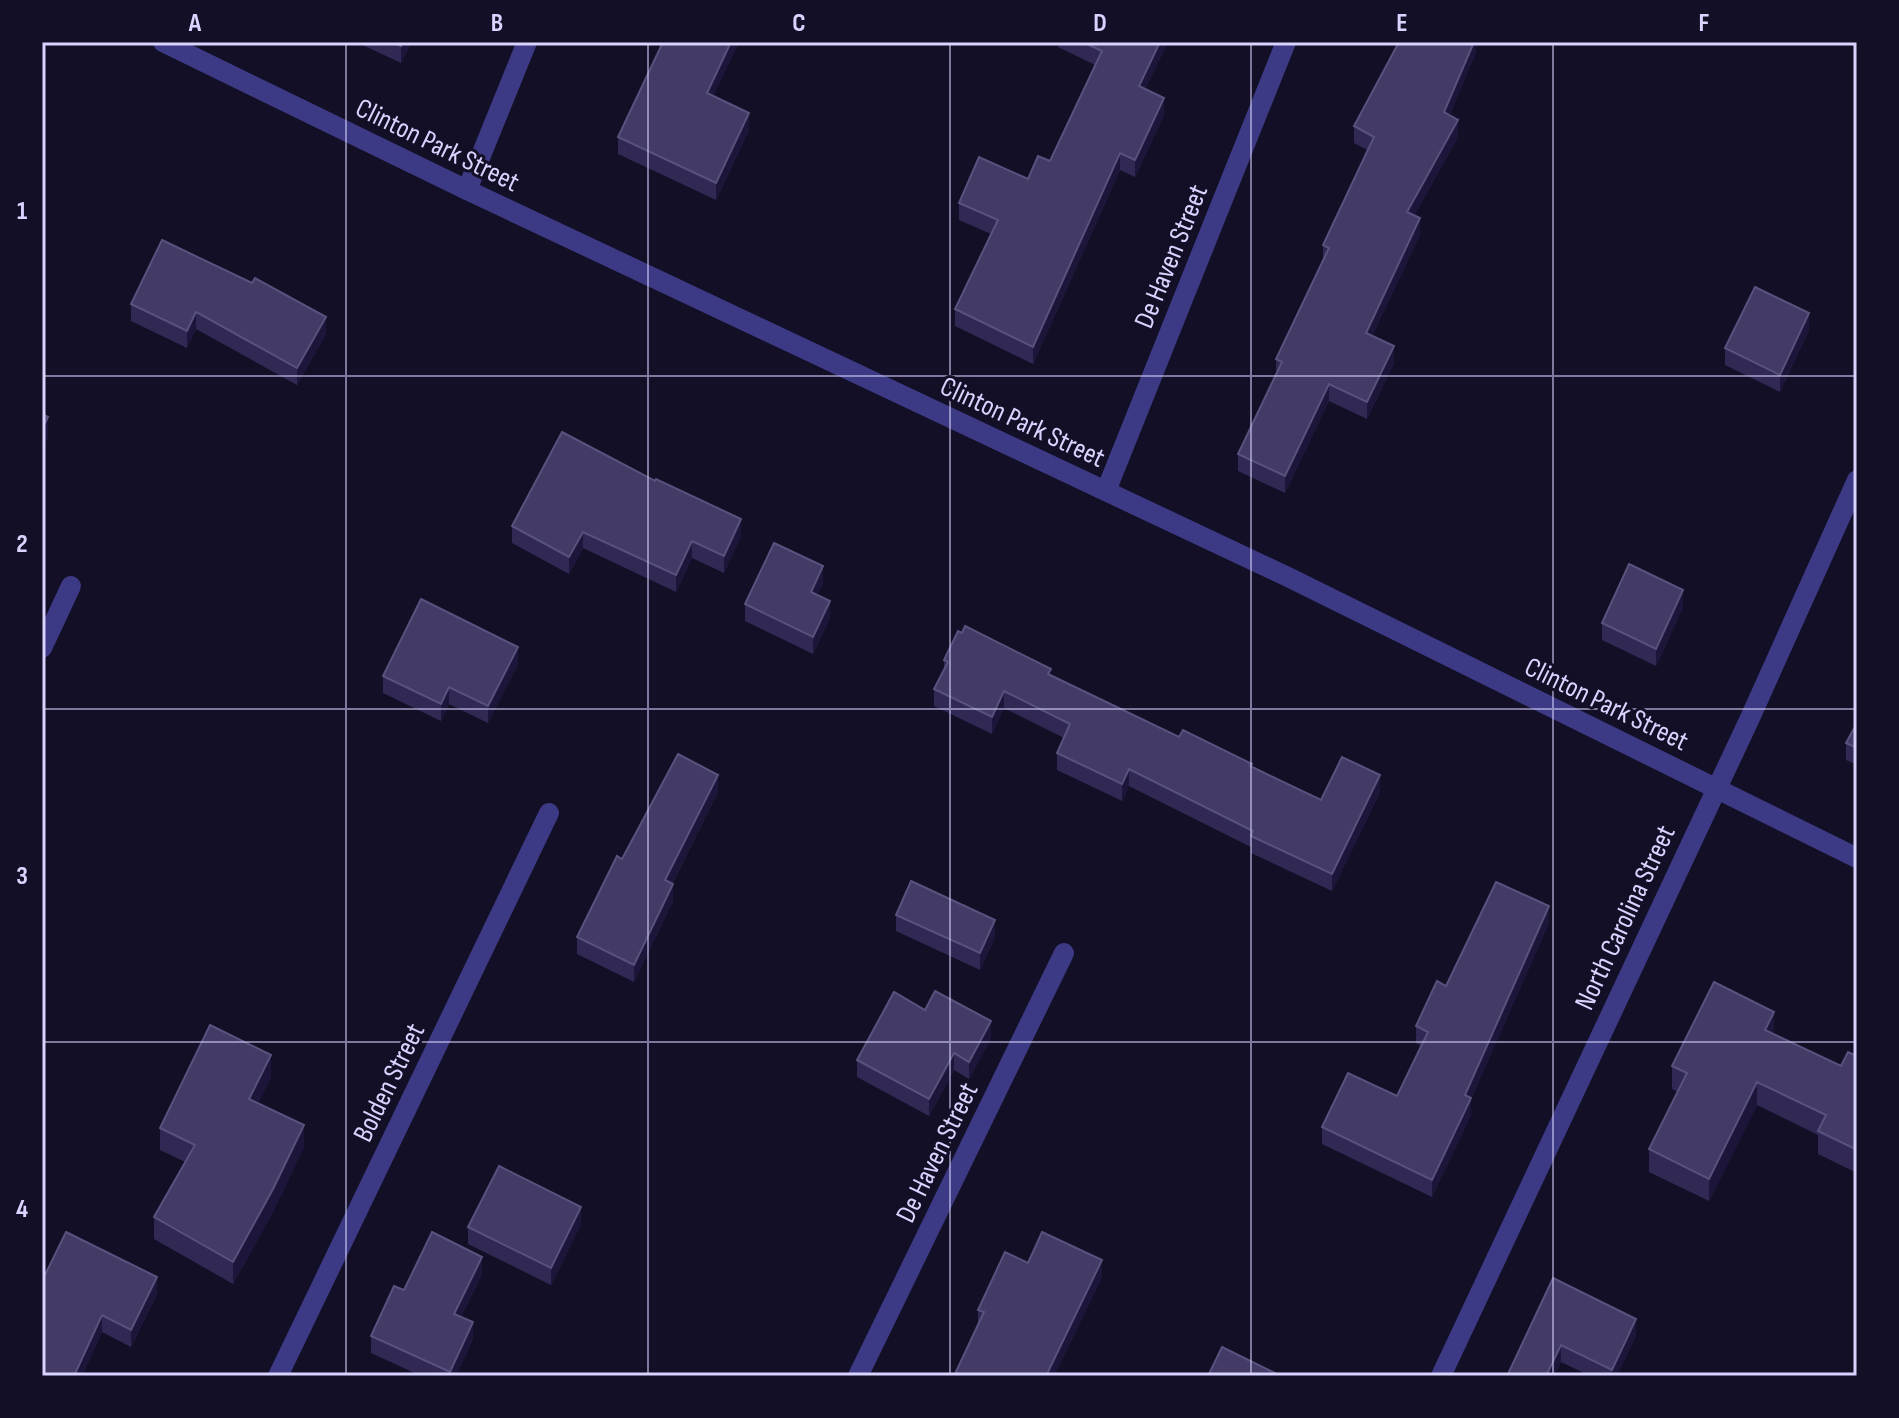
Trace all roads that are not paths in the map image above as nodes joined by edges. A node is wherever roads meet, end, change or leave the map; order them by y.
1 (163, 42) edge
2 (527, 42) edge
3 (1286, 42) edge
4 (467, 190) junction
5 (1857, 480) edge
6 (1106, 491) junction
7 (71, 586) dead end
8 (42, 648) edge
9 (1715, 788) junction
10 (549, 813) dead end
11 (1857, 858) edge
12 (1064, 953) dead end
13 (278, 1376) edge
14 (858, 1376) edge
15 (1441, 1376) edge

1 - 4 street, Clinton Park Street
2 - 4 street
3 - 6 street, De Haven Street
4 - 6 street, Clinton Park Street
5 - 9 street, North Carolina Street
6 - 9 street, Clinton Park Street
7 - 8 street
9 - 11 street, Clinton Park Street
9 - 15 street, North Carolina Street
10 - 13 street, Bolden Street
12 - 14 street, De Haven Street

